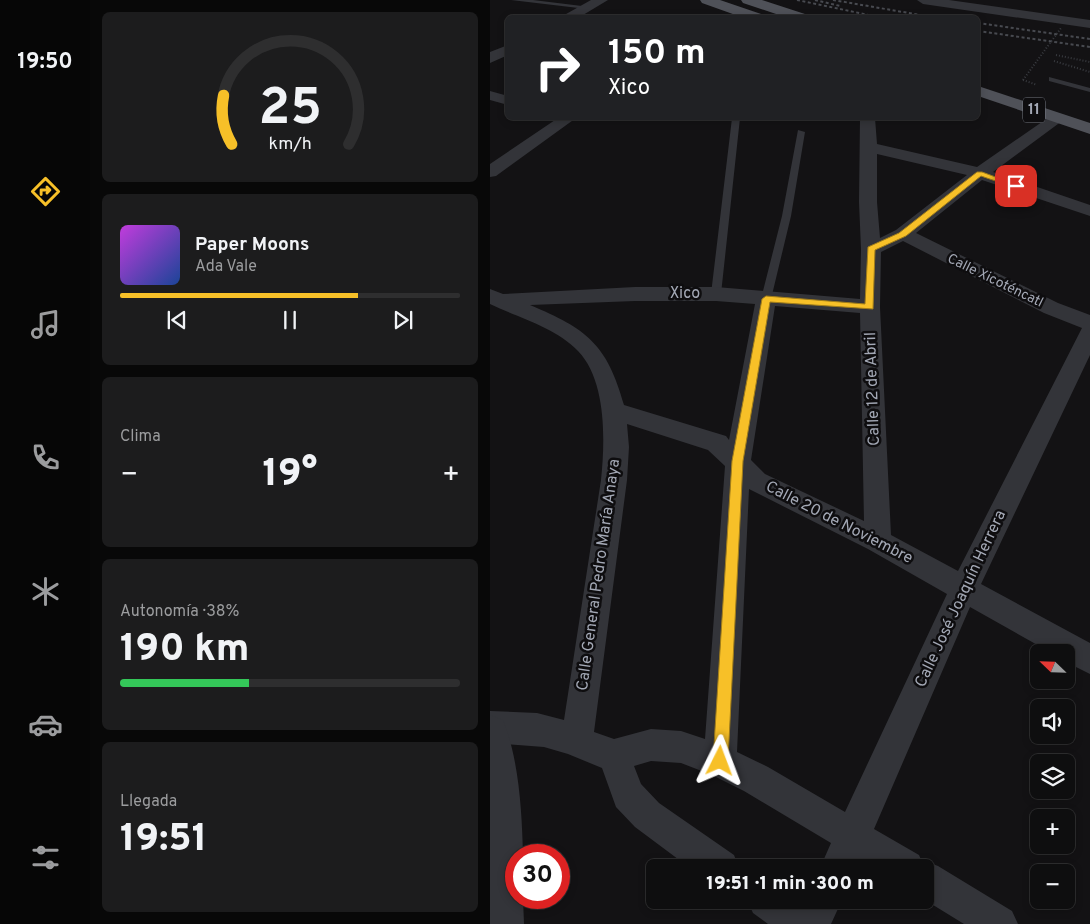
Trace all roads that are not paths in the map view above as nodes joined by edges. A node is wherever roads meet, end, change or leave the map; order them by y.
1 (514, 0) edge
2 (601, 0) edge
3 (707, 0) edge
4 (748, 0) edge
5 (923, 0) edge
6 (587, 7) junction
7 (572, 15) edge
8 (748, 15) edge
9 (794, 15) edge
10 (1090, 24) edge
11 (505, 50) edge
12 (490, 58) edge
13 (1052, 79) dead end
14 (1090, 90) edge
15 (980, 92) edge
16 (490, 95) edge
17 (505, 100) edge
18 (1057, 118) junction
19 (561, 120) edge
20 (736, 120) edge
21 (867, 120) edge
22 (1090, 129) edge
23 (801, 132) dead end
24 (869, 147) junction
25 (490, 172) edge
26 (980, 174) junction
27 (1090, 211) edge
28 (902, 234) junction
29 (871, 249) junction
30 (716, 294) junction
31 (494, 298) edge
32 (766, 299) junction
33 (870, 307) junction
34 (1090, 323) edge
35 (1090, 333) edge
36 (613, 410) junction
37 (738, 461) junction
38 (878, 541) junction
39 (964, 589) junction
40 (1090, 659) edge
41 (490, 727) edge
42 (490, 733) edge
43 (577, 740) junction
44 (614, 756) junction
45 (720, 761) junction
46 (854, 836) junction
47 (708, 859) edge
48 (842, 859) edge
49 (891, 859) edge
50 (934, 884) edge
51 (779, 909) edge
52 (818, 909) edge
53 (503, 924) edge
54 (800, 924) edge
55 (811, 924) edge
56 (999, 924) edge

1 - 6 lane
2 - 6 street
3 - 8 main road
4 - 9 main road
5 - 10 street
6 - 7 street
11 - 12 street
13 - 14 lane
15 - 18 main road, 11
16 - 17 street
18 - 22 main road, 11
18 - 26 street
19 - 25 street
20 - 30 lane
21 - 24 street, Calle 12 de Abril
23 - 32 lane
24 - 26 street
24 - 29 street, Calle 12 de Abril
26 - 27 street
26 - 28 street
28 - 29 street
28 - 34 street, Calle Xicoténcatl
29 - 33 street, Calle 12 de Abril
30 - 31 street, Xico
30 - 32 street, Xico
31 - 36 street
32 - 33 street, Xico
32 - 37 street
33 - 38 street, Calle 12 de Abril
35 - 39 street, Calle José Joaquín Herrera
36 - 37 street, Calle 20 de Noviembre
36 - 43 street, Calle General Pedro María Anaya
37 - 38 street, Calle 20 de Noviembre
37 - 45 street
38 - 39 street, Calle 20 de Noviembre
39 - 40 street, Calle 20 de Noviembre
39 - 46 street, Calle José Joaquín Herrera
41 - 43 street
42 - 53 street
43 - 44 street
44 - 45 street
44 - 47 street
45 - 46 street
46 - 48 street, Calle José Joaquín Herrera
46 - 49 street
50 - 56 street
51 - 54 street
52 - 55 street

